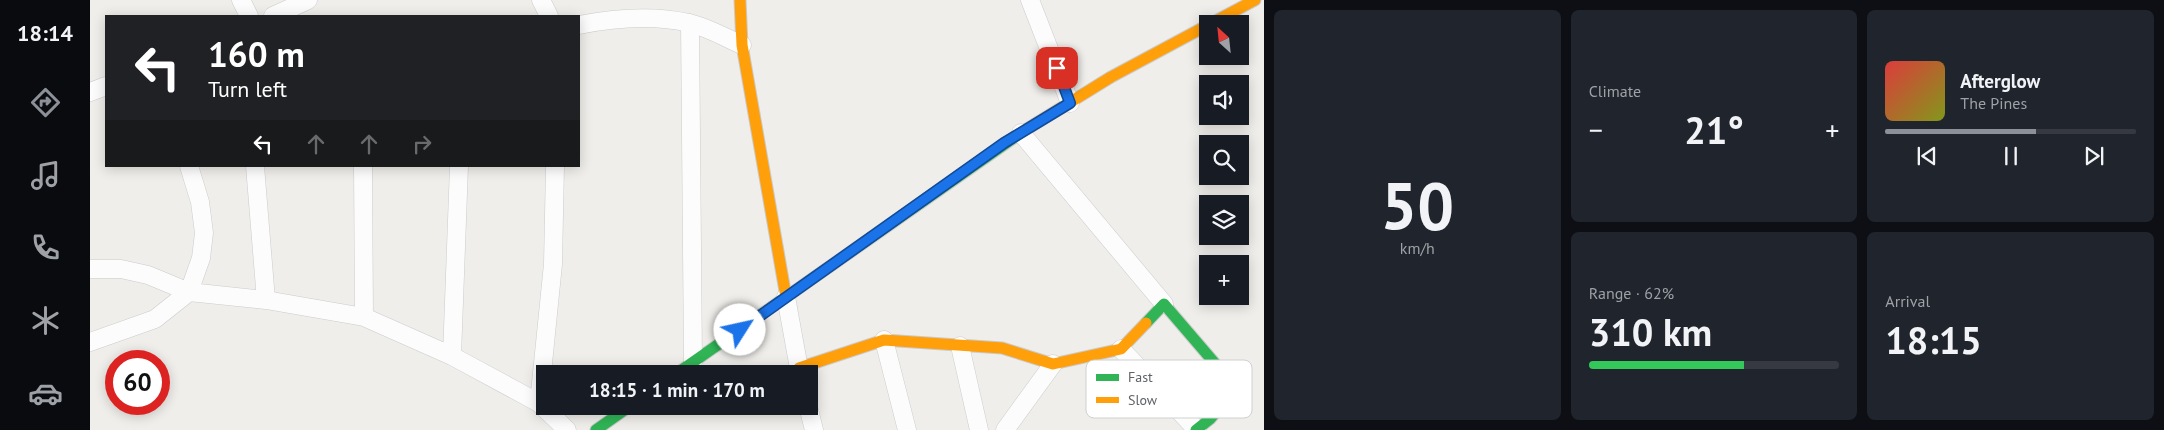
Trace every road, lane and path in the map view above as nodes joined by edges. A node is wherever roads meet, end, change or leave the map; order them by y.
1 (241, 0) edge
2 (308, 0) edge
3 (541, 0) edge
4 (740, 0) edge
5 (1030, 0) edge
6 (1255, 0) edge
7 (282, 8) edge
8 (248, 15) edge
9 (548, 15) edge
10 (1226, 15) edge
11 (690, 23) junction
12 (580, 25) edge
13 (1199, 29) edge
14 (742, 46) junction
15 (105, 86) edge
16 (90, 92) edge
17 (1070, 103) junction
18 (1021, 133) junction
19 (189, 167) edge
20 (254, 167) edge
21 (363, 167) edge
22 (459, 167) edge
23 (555, 167) edge
24 (90, 269) edge
25 (190, 292) junction
26 (786, 297) junction
27 (266, 300) junction
28 (1164, 304) junction
29 (364, 317) junction
30 (884, 340) junction
31 (90, 342) edge
32 (960, 346) junction
33 (1121, 348) junction
34 (452, 356) junction
35 (1134, 360) edge
36 (1212, 360) edge
37 (693, 362) junction
38 (1053, 364) junction
39 (543, 365) edge
40 (689, 365) edge
41 (798, 365) edge
42 (815, 365) edge
43 (536, 401) edge
44 (551, 415) edge
45 (617, 415) edge
46 (810, 415) edge
47 (1195, 418) edge
48 (1204, 427) edge
49 (567, 430) edge
50 (596, 430) edge
51 (814, 430) edge
52 (907, 430) edge
53 (979, 430) edge
54 (1005, 430) edge

1 - 8 street
2 - 7 street
3 - 9 street
4 - 14 street
5 - 17 street
6 - 10 street
11 - 12 street
11 - 14 street
11 - 37 street
13 - 17 street
14 - 26 street
15 - 16 street
17 - 18 street
18 - 26 street
18 - 28 street
19 - 25 street
20 - 27 street
21 - 29 street
22 - 34 street
23 - 39 street
24 - 25 street
25 - 27 street
25 - 31 street
26 - 37 street
26 - 41 street
27 - 29 street
28 - 33 street
28 - 36 street
29 - 34 street
30 - 32 street
30 - 42 street
30 - 52 street
32 - 38 street
32 - 53 street
33 - 35 street
33 - 38 street
34 - 43 street
37 - 40 street
38 - 54 street
44 - 49 street
45 - 50 street
46 - 51 street
47 - 48 street

